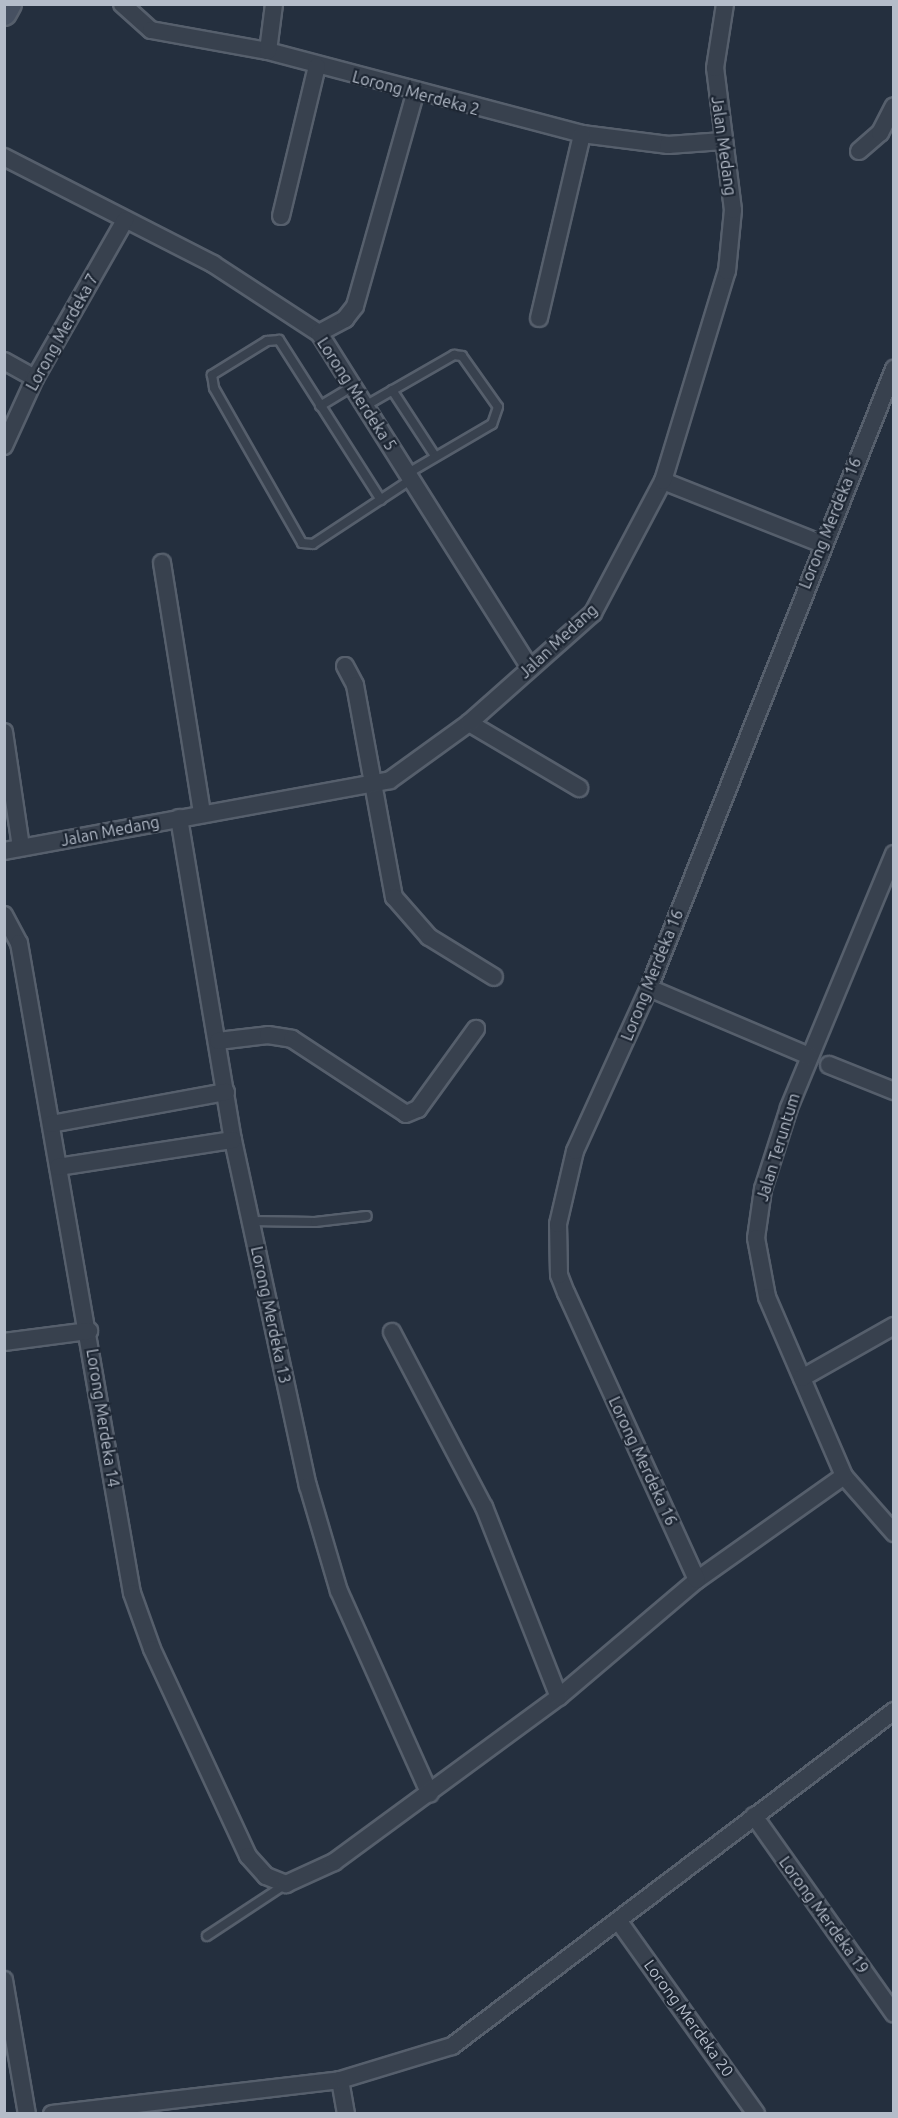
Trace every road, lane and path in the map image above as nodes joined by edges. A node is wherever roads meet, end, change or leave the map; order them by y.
1 (9, 4) edge
2 (122, 4) edge
3 (274, 4) edge
4 (725, 4) edge
5 (4, 13) edge
6 (268, 51) junction
7 (317, 66) junction
8 (415, 94) junction
9 (894, 106) edge
10 (582, 135) junction
11 (723, 141) junction
12 (859, 151) dead end
13 (4, 157) edge
14 (282, 216) dead end
15 (125, 220) junction
16 (539, 318) dead end
17 (319, 333) junction
18 (4, 361) edge
19 (894, 369) edge
20 (34, 378) junction
21 (353, 386) junction
22 (392, 390) junction
23 (320, 406) junction
24 (365, 406) junction
25 (4, 446) edge
26 (435, 456) junction
27 (410, 476) junction
28 (663, 481) junction
29 (381, 500) junction
30 (822, 544) junction
31 (162, 563) dead end
32 (345, 666) dead end
33 (530, 668) junction
34 (469, 723) junction
35 (4, 732) edge
36 (370, 788) junction
37 (579, 788) dead end
38 (202, 813) junction
39 (179, 818) junction
40 (13, 849) edge
41 (894, 854) edge
42 (886, 891) edge
43 (4, 915) edge
44 (494, 977) dead end
45 (649, 988) junction
46 (476, 1029) dead end
47 (218, 1041) junction
48 (808, 1056) junction
49 (829, 1065) dead end
50 (894, 1091) edge
51 (226, 1092) junction
52 (51, 1124) junction
53 (233, 1140) junction
54 (58, 1167) junction
55 (367, 1215) dead end
56 (251, 1221) junction
57 (894, 1326) edge
58 (89, 1331) junction
59 (392, 1332) dead end
60 (4, 1342) edge
61 (802, 1378) junction
62 (844, 1476) junction
63 (894, 1533) edge
64 (697, 1580) junction
65 (559, 1697) junction
66 (894, 1711) edge
67 (430, 1794) junction
68 (754, 1816) junction
69 (286, 1884) junction
70 (620, 1923) junction
71 (207, 1936) dead end
72 (4, 1980) edge
73 (894, 2014) edge
74 (340, 2080) junction
75 (149, 2109) edge
76 (27, 2114) edge
77 (52, 2114) edge
78 (346, 2114) edge
79 (756, 2114) edge

1 - 5 main road
2 - 6 street, Lorong Merdeka 2
3 - 6 street
4 - 11 street, Jalan Medang
6 - 7 street, Lorong Merdeka 2
7 - 8 street, Lorong Merdeka 2
7 - 14 street
8 - 10 street, Lorong Merdeka 2
8 - 17 street
9 - 12 street
10 - 11 street, Lorong Merdeka 2
10 - 16 street
11 - 28 street, Jalan Medang
13 - 15 street, Lorong Merdeka 5
15 - 17 street, Lorong Merdeka 5
15 - 20 street, Lorong Merdeka 7
17 - 21 street, Lorong Merdeka 5
18 - 20 street
19 - 30 street, Lorong Merdeka 16
20 - 25 street, Lorong Merdeka 7
21 - 23 lane
21 - 24 street, Lorong Merdeka 5
22 - 24 lane
22 - 26 lane
22 - 26 lane
23 - 29 lane
23 - 29 lane
24 - 27 street, Lorong Merdeka 5
26 - 27 lane
27 - 29 lane
27 - 33 street, Lorong Merdeka 5
28 - 30 street
28 - 33 street, Jalan Medang
30 - 45 street, Lorong Merdeka 16
31 - 38 street
32 - 36 street
33 - 34 street, Jalan Medang
34 - 36 street, Jalan Medang
34 - 37 street
35 - 40 street
36 - 38 street, Jalan Medang
36 - 44 street
38 - 39 street, Jalan Medang
39 - 40 street, Jalan Medang
39 - 47 street, Lorong Merdeka 13
41 - 42 street, Jalan Teruntum
42 - 48 street, Jalan Teruntum
43 - 52 street, Lorong Merdeka 14
45 - 48 street
45 - 64 street, Lorong Merdeka 16
46 - 47 street
47 - 51 street, Lorong Merdeka 13
48 - 61 street, Jalan Teruntum
49 - 50 street
51 - 52 street
51 - 53 street, Lorong Merdeka 13
52 - 54 street, Lorong Merdeka 14
53 - 54 street
53 - 56 street, Lorong Merdeka 13
54 - 58 street, Lorong Merdeka 14
55 - 56 lane
56 - 67 street, Lorong Merdeka 13
57 - 61 street
58 - 60 street
58 - 69 street, Lorong Merdeka 14
59 - 65 street
61 - 62 street, Jalan Teruntum
62 - 63 street, Jalan Teruntum
62 - 64 street
64 - 65 street
65 - 67 street
66 - 68 street
67 - 69 street
68 - 70 street
68 - 73 street, Lorong Merdeka 19
69 - 71 lane
70 - 74 street
70 - 79 street, Lorong Merdeka 20
72 - 76 street
74 - 75 street
74 - 78 street
75 - 77 street

